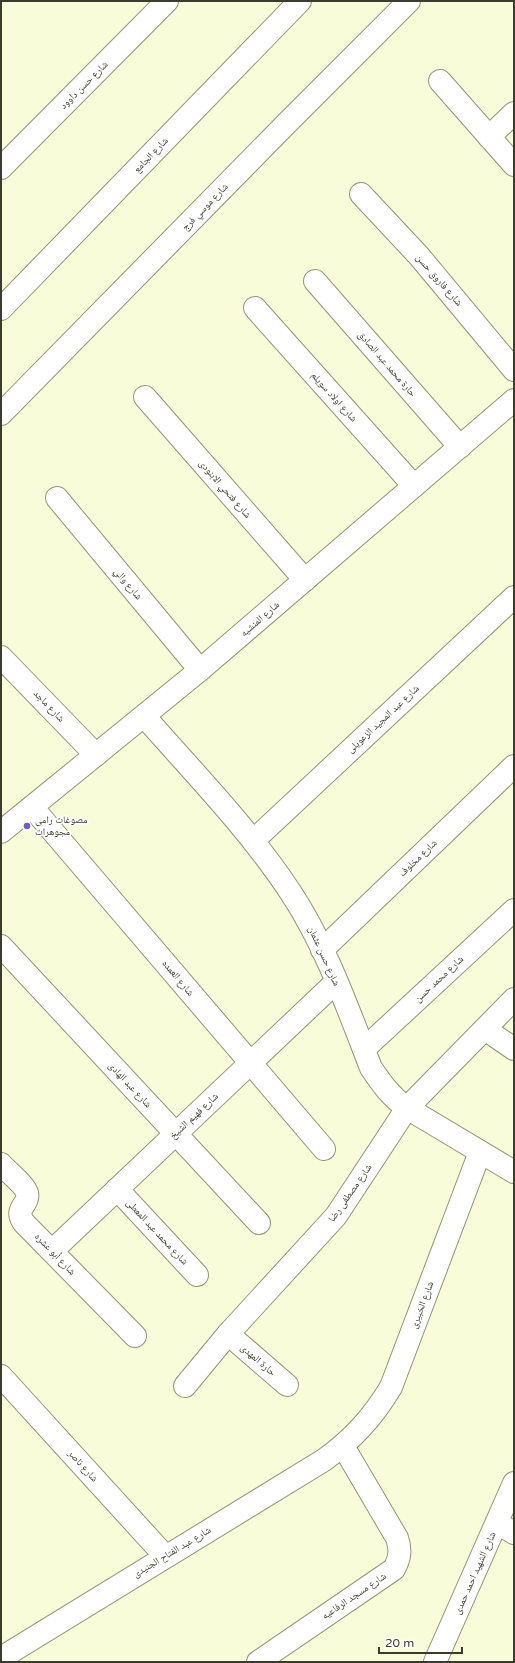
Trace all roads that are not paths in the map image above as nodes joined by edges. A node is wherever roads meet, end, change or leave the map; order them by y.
1 (167, 1) edge
2 (300, 1) edge
3 (409, 1) edge
4 (440, 81) dead end
5 (514, 112) edge
6 (489, 136) junction
7 (514, 165) edge
8 (1, 168) edge
9 (361, 194) dead end
10 (314, 281) dead end
11 (255, 308) dead end
12 (1, 309) edge
13 (514, 370) edge
14 (145, 397) dead end
15 (514, 400) edge
16 (1, 414) edge
17 (460, 446) junction
18 (414, 486) junction
19 (57, 498) dead end
20 (305, 580) junction
21 (514, 597) edge
22 (1, 657) edge
23 (200, 670) junction
24 (144, 716) junction
25 (96, 754) junction
26 (514, 766) edge
27 (32, 807) junction
28 (1, 832) edge
29 (253, 841) junction
30 (514, 910) edge
31 (1, 946) edge
32 (322, 950) junction
33 (336, 982) junction
34 (514, 999) edge
35 (485, 1029) junction
36 (364, 1049) junction
37 (514, 1049) edge
38 (250, 1062) junction
39 (407, 1108) junction
40 (175, 1134) junction
41 (324, 1149) dead end
42 (480, 1152) junction
43 (1, 1164) edge
44 (514, 1172) edge
45 (117, 1189) junction
46 (259, 1223) dead end
47 (52, 1251) junction
48 (197, 1275) dead end
49 (228, 1334) junction
50 (135, 1336) dead end
51 (1, 1376) edge
52 (287, 1385) dead end
53 (185, 1386) dead end
54 (344, 1446) junction
55 (514, 1483) edge
56 (505, 1528) edge
57 (165, 1556) junction
58 (1, 1658) edge
59 (258, 1662) edge
60 (435, 1662) edge

1 - 8 street, شارع حسن داوود
2 - 12 street, شارع الجامع
3 - 16 street, شارع موسي فرج
4 - 6 street
5 - 6 street
6 - 7 street
9 - 13 street, شارع فاروق حسن
10 - 17 street, حارة محمد عبد الصادق
11 - 18 street, شارع اولاد سويلم
14 - 20 street, شارع فتحي الابنودى
15 - 17 street, شارع المنشيه
17 - 18 street, شارع المنشيه
18 - 20 street, شارع المنشيه
19 - 23 street, شارع والي
20 - 23 street, شارع المنشيه
21 - 29 street, شارع عبد المجيد الزعويلى
22 - 25 street, شارع ماجد
23 - 24 street, شارع المنشيه
24 - 25 street, شارع المنشيه
24 - 29 street, شارع حسن عثمان
25 - 27 street, شارع المنشيه
26 - 32 street, شارع مخلوف
27 - 28 street, شارع المنشيه
27 - 38 street, شارع العمده
29 - 32 street, شارع حسن عثمان
30 - 36 street, شارع محمد حسن
31 - 40 street, شارع عبد الهادى
32 - 33 street, شارع حسن عثمان
33 - 36 street, شارع حسن عثمان
33 - 38 street, شارع فهيم الشيخ
34 - 35 street, شارع مصطفى رضا
35 - 37 street
35 - 39 street, شارع مصطفى رضا
36 - 39 street, شارع حسن عثمان
38 - 40 street, شارع فهيم الشيخ
38 - 41 street, شارع العمده
39 - 42 street, شارع حسن عثمان
39 - 49 street, شارع مصطفى رضا
40 - 45 street, شارع فهيم الشيخ
40 - 46 street, شارع عبد الهادى
42 - 44 street, شارع حسن عثمان
42 - 54 street, شارع الخبيرى
43 - 47 street, شارع أبو عشره
45 - 47 street, شارع فهيم الشيخ
45 - 48 street, شارع محمد عبد المعطى
47 - 50 street, شارع أبو عشره
49 - 52 street, حارة المهدى
49 - 53 street, شارع مصطفى رضا
51 - 57 street, شارع ناصر
54 - 57 street, شارع عبد الفتاح الجنيدى
54 - 59 street, شارع مسجد الرفاعيه
55 - 56 street, شارع الشهيد احمد حمدى
56 - 60 street, شارع الشهيد احمد حمدى
57 - 58 street, شارع عبد الفتاح الجنيدى

